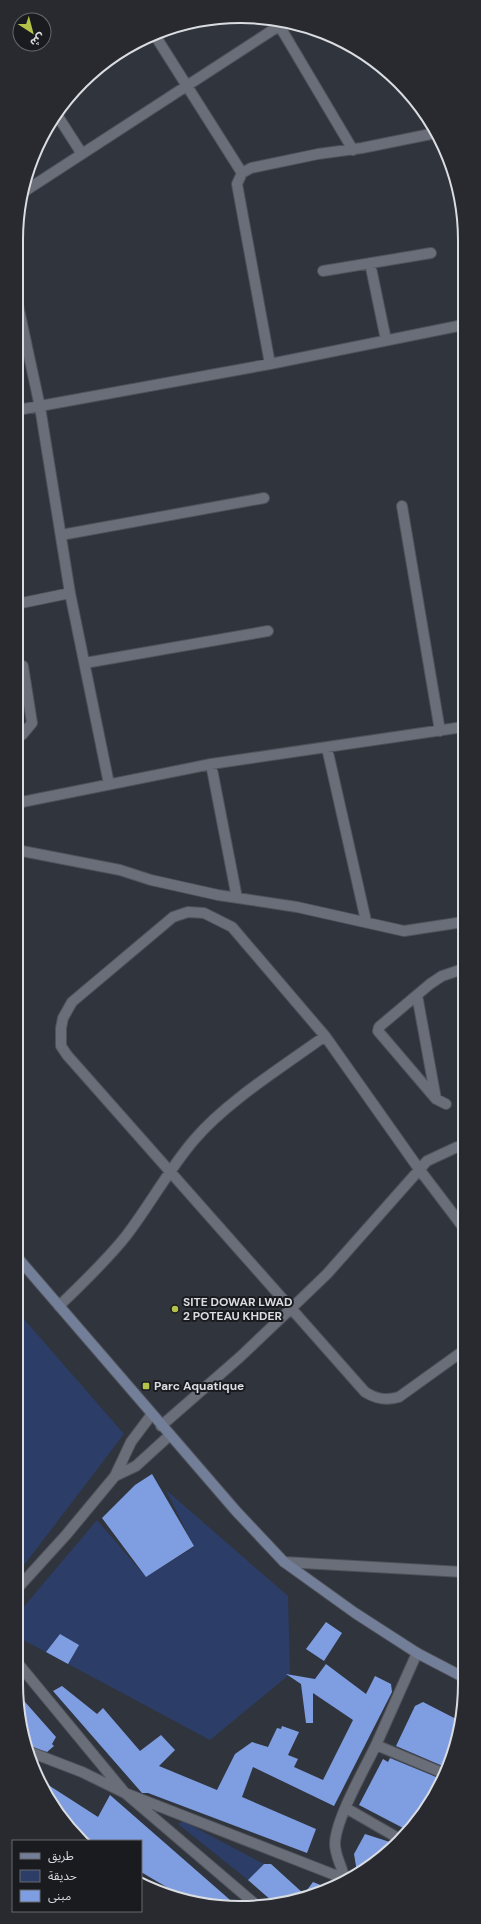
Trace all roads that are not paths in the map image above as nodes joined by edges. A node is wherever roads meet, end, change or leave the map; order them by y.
1 (276, 26) edge
2 (282, 27) edge
3 (158, 40) edge
4 (187, 85) junction
5 (60, 120) edge
6 (430, 134) edge
7 (353, 150) junction
8 (82, 154) junction
9 (242, 173) junction
10 (29, 188) edge
11 (431, 253) dead end
12 (370, 263) junction
13 (323, 271) dead end
14 (458, 326) edge
15 (23, 328) edge
16 (386, 340) junction
17 (270, 364) junction
18 (40, 407) junction
19 (23, 409) edge
20 (264, 498) dead end
21 (402, 506) dead end
22 (61, 535) junction
23 (70, 594) junction
24 (23, 603) edge
25 (268, 630) dead end
26 (84, 664) junction
27 (23, 666) dead end
28 (458, 728) edge
29 (440, 731) junction
30 (23, 734) edge
31 (327, 748) junction
32 (211, 764) junction
33 (109, 784) junction
34 (23, 802) edge
35 (23, 851) edge
36 (237, 898) junction
37 (366, 921) junction
38 (458, 923) edge
39 (458, 971) edge
40 (417, 995) junction
41 (325, 1036) junction
42 (436, 1099) junction
43 (446, 1104) dead end
44 (458, 1149) edge
45 (419, 1169) junction
46 (170, 1171) junction
47 (458, 1220) edge
48 (23, 1263) edge
49 (59, 1306) junction
50 (292, 1308) junction
51 (458, 1355) edge
52 (152, 1414) junction
53 (161, 1426) junction
54 (170, 1435) junction
55 (115, 1476) junction
56 (284, 1562) junction
57 (458, 1572) edge
58 (23, 1582) edge
59 (417, 1653) junction
60 (23, 1669) edge
61 (458, 1674) edge
62 (376, 1745) junction
63 (35, 1754) edge
64 (439, 1773) edge
65 (125, 1793) junction
66 (346, 1808) junction
67 (395, 1836) edge
68 (343, 1875) edge
69 (340, 1877) edge
70 (251, 1901) edge

1 - 4 street
2 - 7 street
3 - 4 street
4 - 8 street
4 - 9 street
5 - 8 street
6 - 7 street
7 - 9 street
8 - 10 street
9 - 17 street
11 - 12 street
12 - 13 street
12 - 16 street
14 - 16 street
15 - 18 street
16 - 17 street
17 - 18 street
18 - 19 street
18 - 22 street
20 - 22 street
21 - 29 street
22 - 23 street
23 - 24 street
23 - 26 street
25 - 26 street
26 - 33 street
27 - 30 street
28 - 29 street
29 - 31 street
31 - 32 street
31 - 37 street
32 - 33 street
32 - 36 street
33 - 34 street
35 - 36 street
36 - 37 street
37 - 38 street
39 - 40 street
40 - 42 street
40 - 42 street
41 - 45 street
41 - 46 street
41 - 46 street
42 - 43 street
44 - 45 street
45 - 47 street
45 - 50 street
46 - 49 street
46 - 50 street
48 - 49 main road
49 - 52 main road
50 - 51 street
50 - 53 street
52 - 53 main road
52 - 55 street
53 - 54 main road
54 - 55 street
54 - 56 main road
55 - 58 street
56 - 57 street
56 - 59 main road
59 - 61 main road
59 - 62 street
60 - 65 street
62 - 64 street
62 - 66 street
63 - 65 street
65 - 69 street
65 - 70 street
66 - 67 street
66 - 68 street

